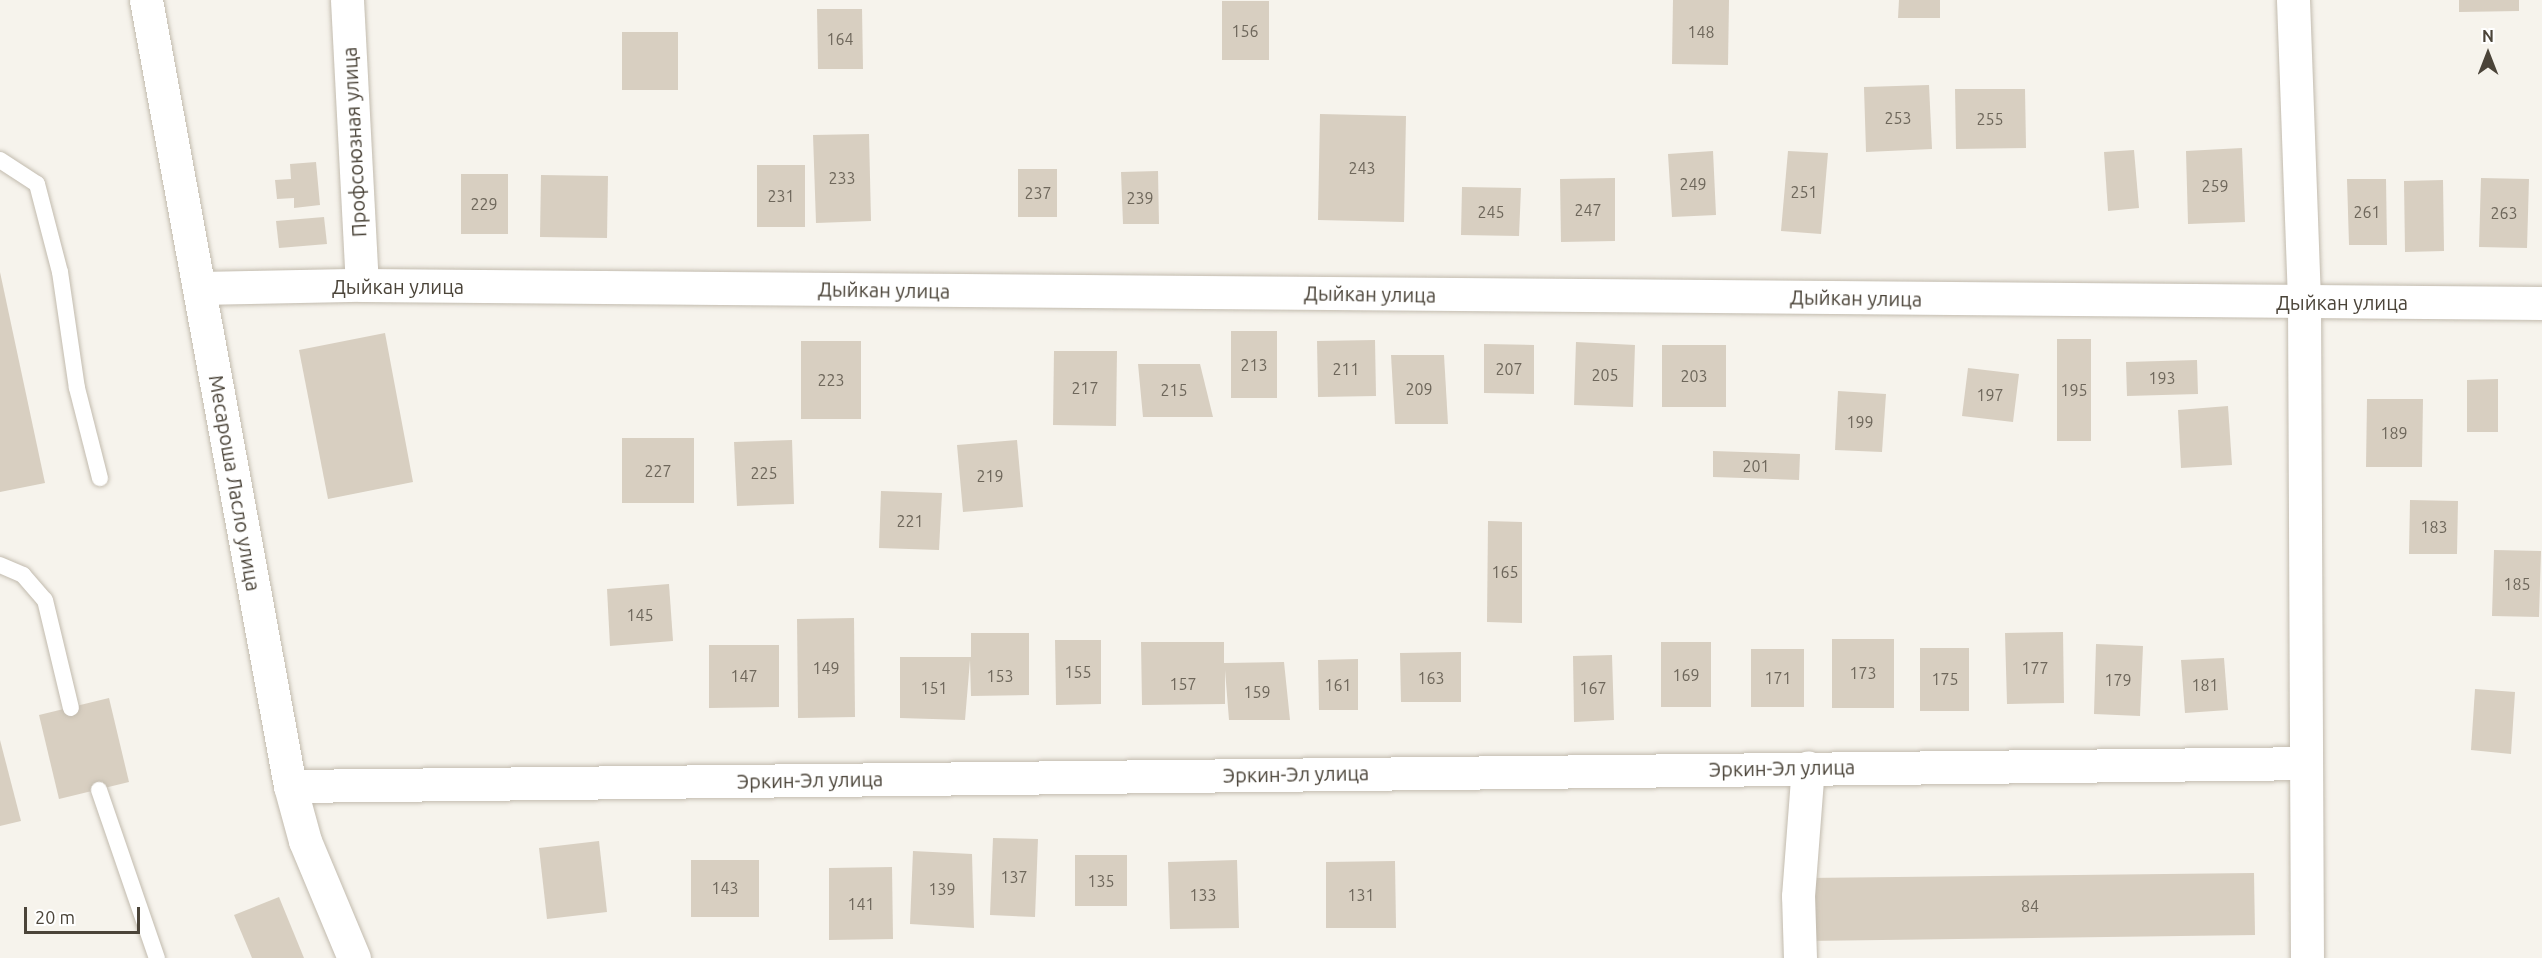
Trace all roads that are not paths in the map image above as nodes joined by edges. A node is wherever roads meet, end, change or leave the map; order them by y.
1 (146, 0) edge
2 (347, 0) edge
3 (2293, 0) edge
4 (0, 160) edge
5 (362, 285) junction
6 (199, 288) junction
7 (2304, 302) junction
8 (2542, 303) edge
9 (100, 478) dead end
10 (0, 565) edge
11 (71, 708) dead end
12 (2303, 763) junction
13 (1808, 767) junction
14 (290, 786) junction
15 (99, 790) dead end
16 (157, 958) edge
17 (354, 958) edge
18 (1800, 958) edge
19 (2307, 958) edge

1 - 6 street, Месароша Ласло улица
2 - 5 street, Профсоюзная улица
3 - 7 street
4 - 9 lane
5 - 6 street, Дыйкан улица
5 - 7 street, Дыйкан улица
6 - 14 street, Месароша Ласло улица
7 - 8 street, Дыйкан улица
7 - 12 street
10 - 11 lane
12 - 13 street, Эркин-Эл улица
12 - 19 street
13 - 14 street, Эркин-Эл улица
13 - 18 street
14 - 17 street, Месароша Ласло улица
15 - 16 lane

